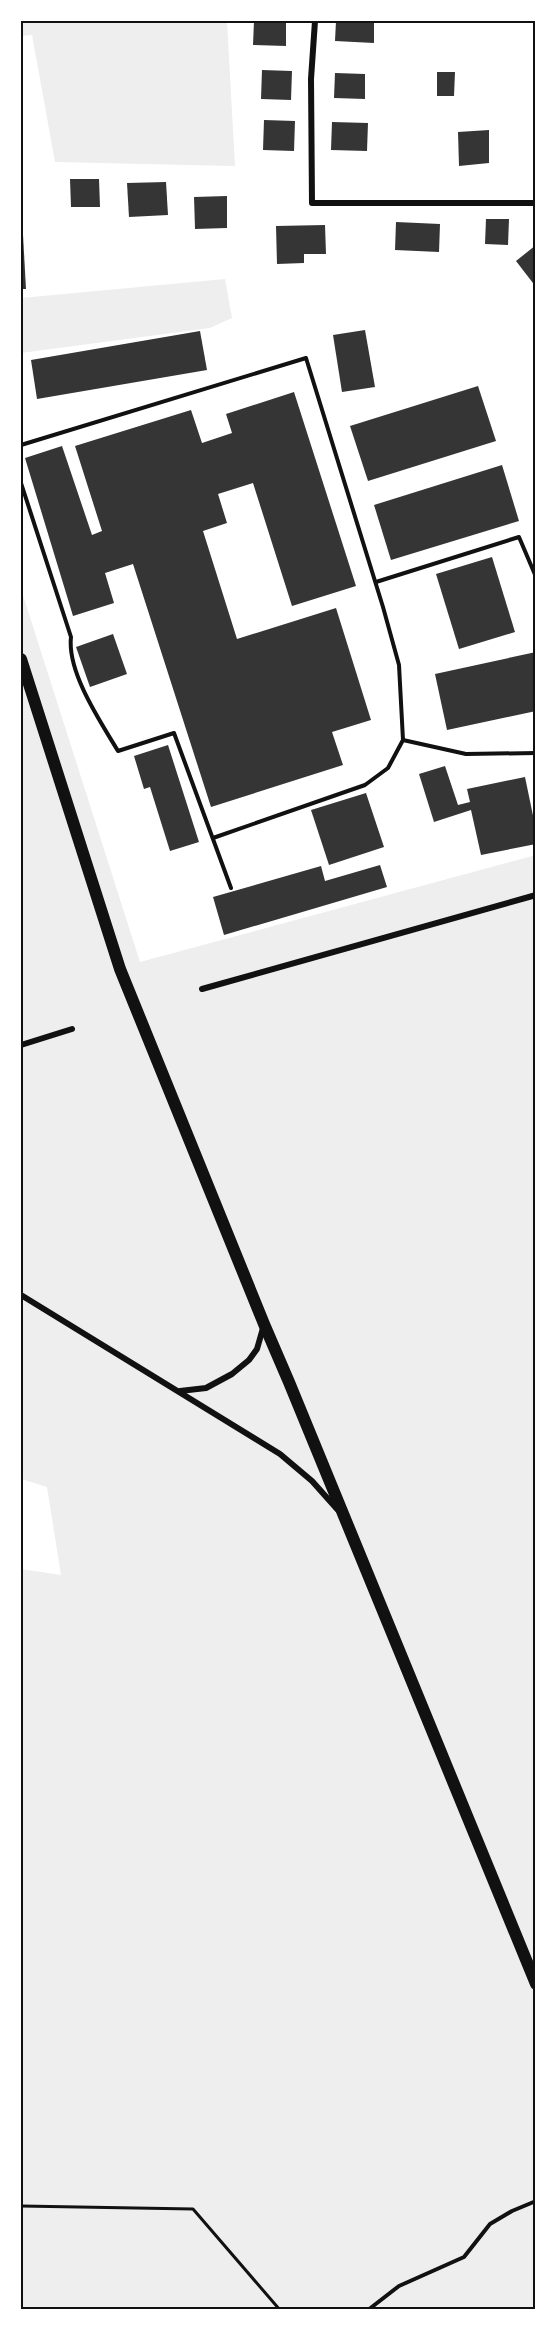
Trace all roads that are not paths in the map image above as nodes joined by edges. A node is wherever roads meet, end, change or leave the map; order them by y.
1 (315, 21) edge
2 (536, 203) edge
3 (21, 445) edge
4 (21, 483) edge
5 (536, 577) edge
6 (376, 582) junction
7 (21, 659) edge
8 (403, 741) junction
9 (536, 753) edge
10 (213, 838) junction
11 (231, 888) dead end
12 (536, 895) edge
13 (202, 989) dead end
14 (72, 1029) dead end
15 (21, 1045) edge
16 (21, 1295) edge
17 (264, 1324) junction
18 (180, 1391) junction
19 (346, 1520) junction
20 (536, 1984) edge
21 (536, 2201) edge
22 (368, 2310) edge

1 - 2 street
3 - 6 lane
4 - 10 lane
5 - 6 lane
6 - 8 lane
7 - 17 main road
8 - 9 lane
8 - 10 lane
10 - 11 lane
12 - 13 street
14 - 15 street
16 - 18 street
17 - 18 street
17 - 19 main road
18 - 19 street
19 - 20 main road
21 - 22 lane

